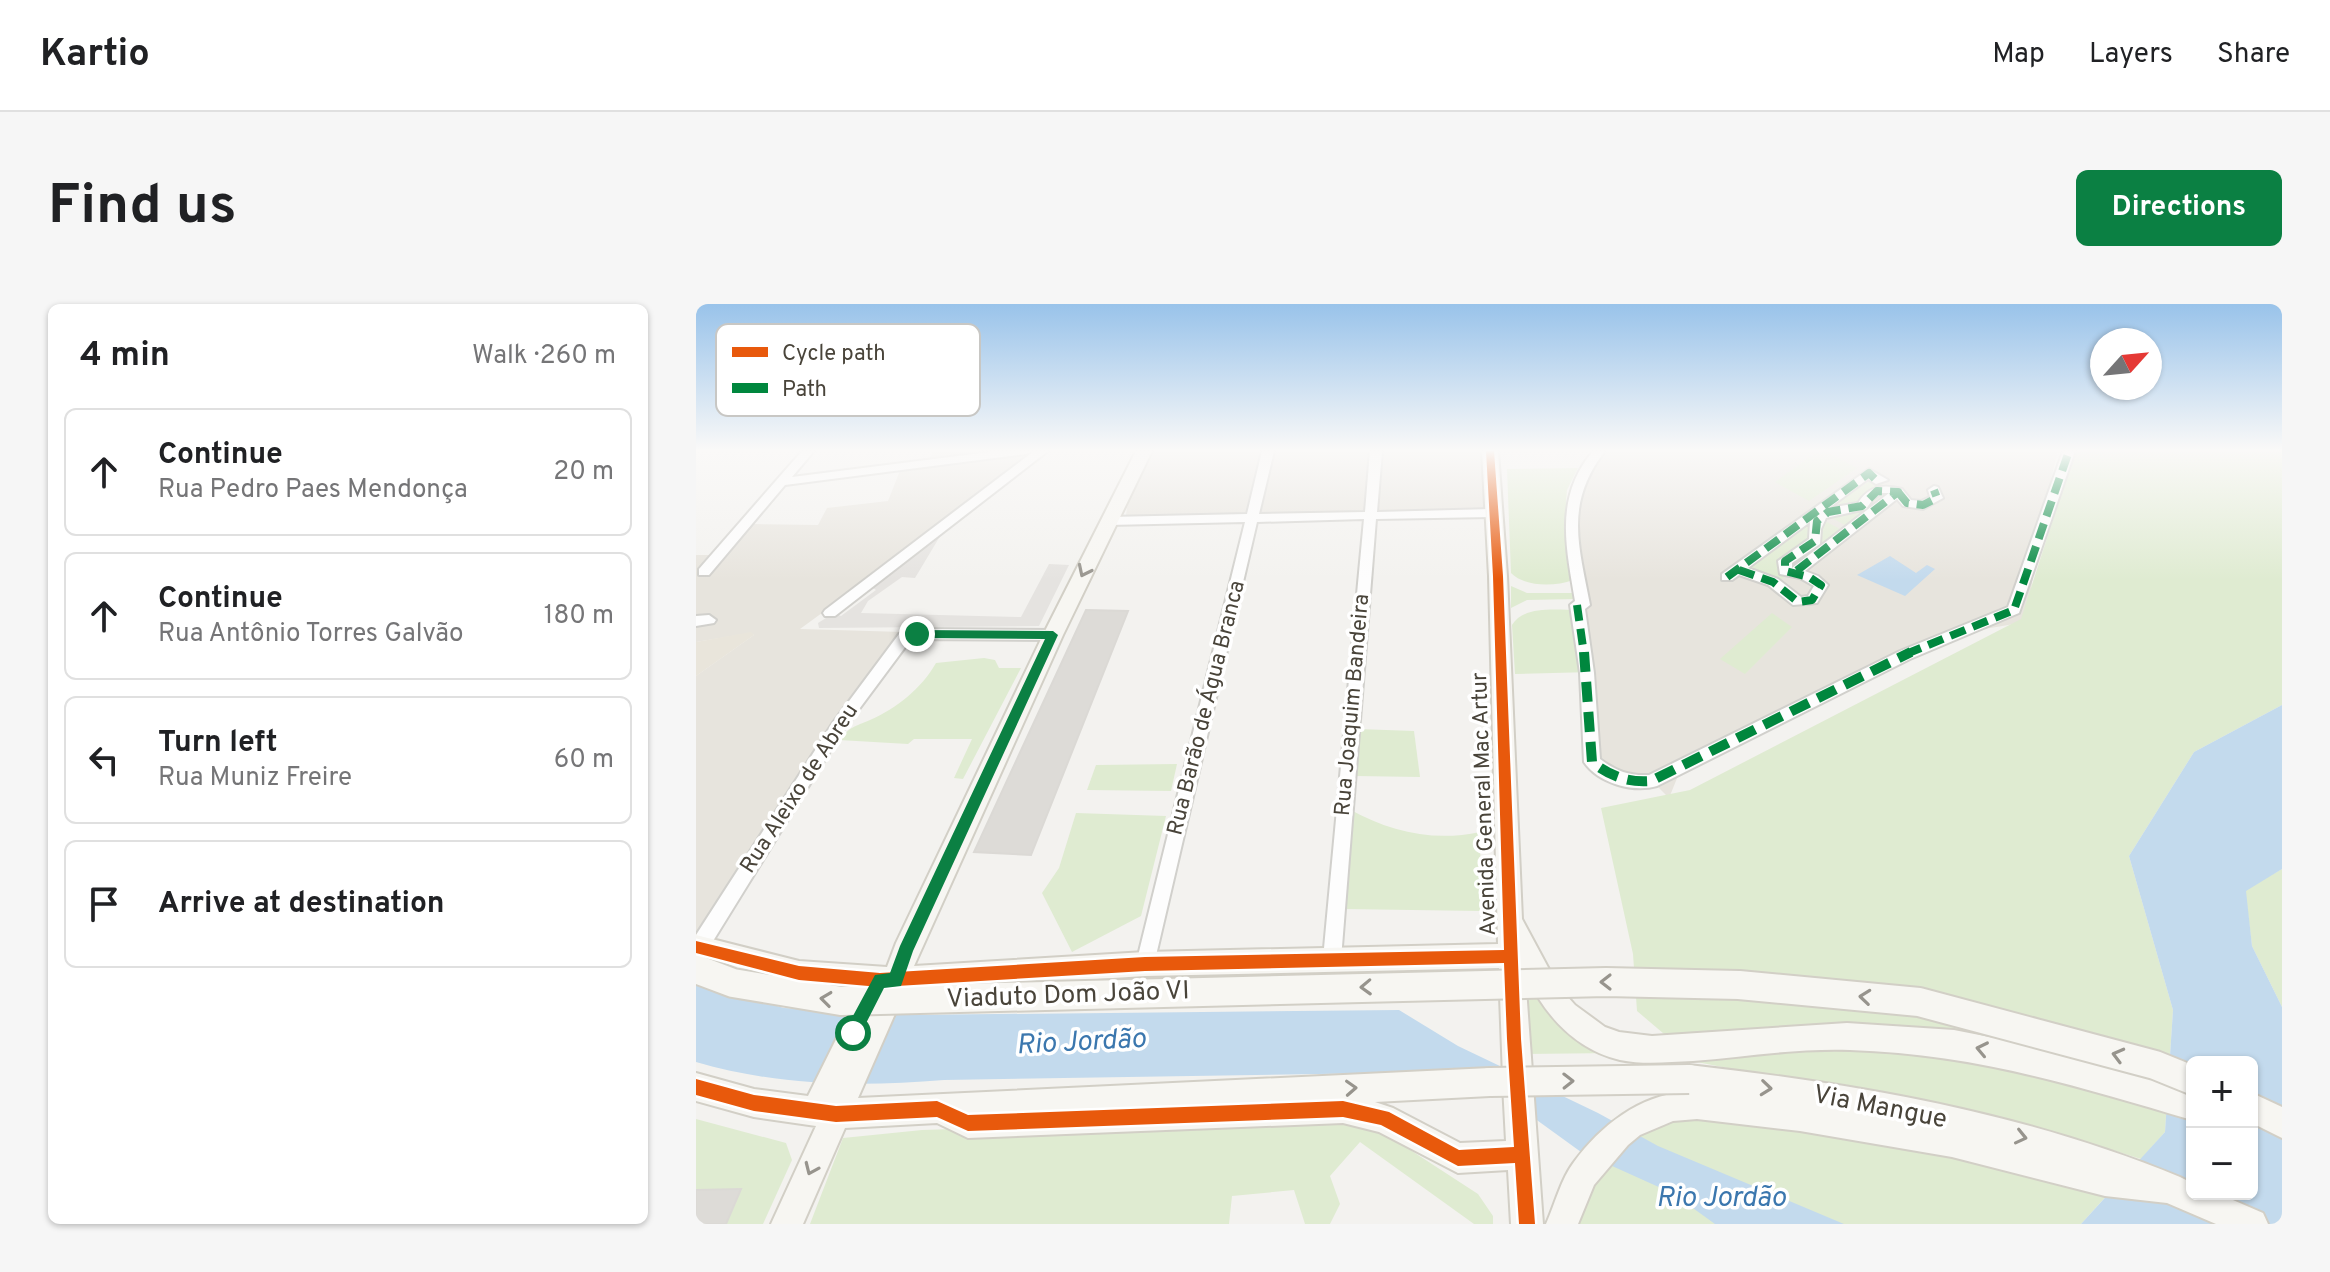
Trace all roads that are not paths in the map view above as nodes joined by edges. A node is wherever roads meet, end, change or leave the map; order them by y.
1 (772, 494) edge
2 (986, 494) edge
3 (1123, 494) edge
4 (1258, 494) edge
5 (1371, 494) edge
6 (1491, 494) edge
7 (1574, 494) edge
8 (1844, 494) edge
9 (1870, 494) edge
10 (1895, 494) edge
11 (1900, 494) edge
12 (1935, 494) edge
13 (2054, 494) edge
14 (1492, 513) junction
15 (1818, 515) junction
16 (1369, 516) junction
17 (1253, 518) junction
18 (1109, 521) junction
19 (1847, 529) junction
20 (704, 572) dead end
21 (1795, 572) junction
22 (830, 613) dead end
23 (1053, 635) junction
24 (1509, 915) junction
25 (697, 955) edge
26 (1511, 956) junction
27 (1332, 959) junction
28 (1145, 964) junction
29 (888, 980) junction
30 (2186, 1078) edge
31 (696, 1087) edge
32 (830, 1102) junction
33 (2186, 1104) edge
34 (951, 1108) junction
35 (2258, 1110) edge
36 (2282, 1123) edge
37 (2258, 1126) edge
38 (2282, 1133) edge
39 (1519, 1143) junction
40 (2169, 1188) junction
41 (787, 1224) edge
42 (1527, 1224) edge
43 (1562, 1224) edge
44 (2252, 1224) edge

1 - 20 street
2 - 22 street
3 - 18 main road
4 - 17 street, Rua Barão de Água Branca
5 - 16 street, Rua Joaquim Bandeira
6 - 14 main road, Avenida General Mac Artur
7 - 13 street
8 - 15 street
9 - 15 street
10 - 19 street
11 - 12 street
14 - 16 street
14 - 24 main road, Avenida General Mac Artur
15 - 19 street
15 - 21 street
15 - 21 street
16 - 17 street
16 - 27 street, Rua Joaquim Bandeira
17 - 18 street
17 - 28 street, Rua Barão de Água Branca
18 -> 23 main road
19 - 21 street
23 - 25 street, Rua Aleixo de Abreu
23 - 29 main road
24 - 26 main road, Avenida General Mac Artur
33 -> 24 main road
25 - 29 main road
30 -> 25 main road, Viaduto Dom João VI, bridge
26 - 27 main road
26 - 39 main road, Avenida General Mac Artur
27 - 28 main road
28 - 29 main road
29 - 32 main road
31 - 32 main road
32 - 34 main road
32 -> 41 main road
34 - 39 main road
34 -> 40 main road, Via Mangue, bridge
35 - 36 main road
37 - 38 main road
39 - 42 main road, Avenida General Mac Artur
40 - 43 main road
40 - 44 main road, Via Mangue

